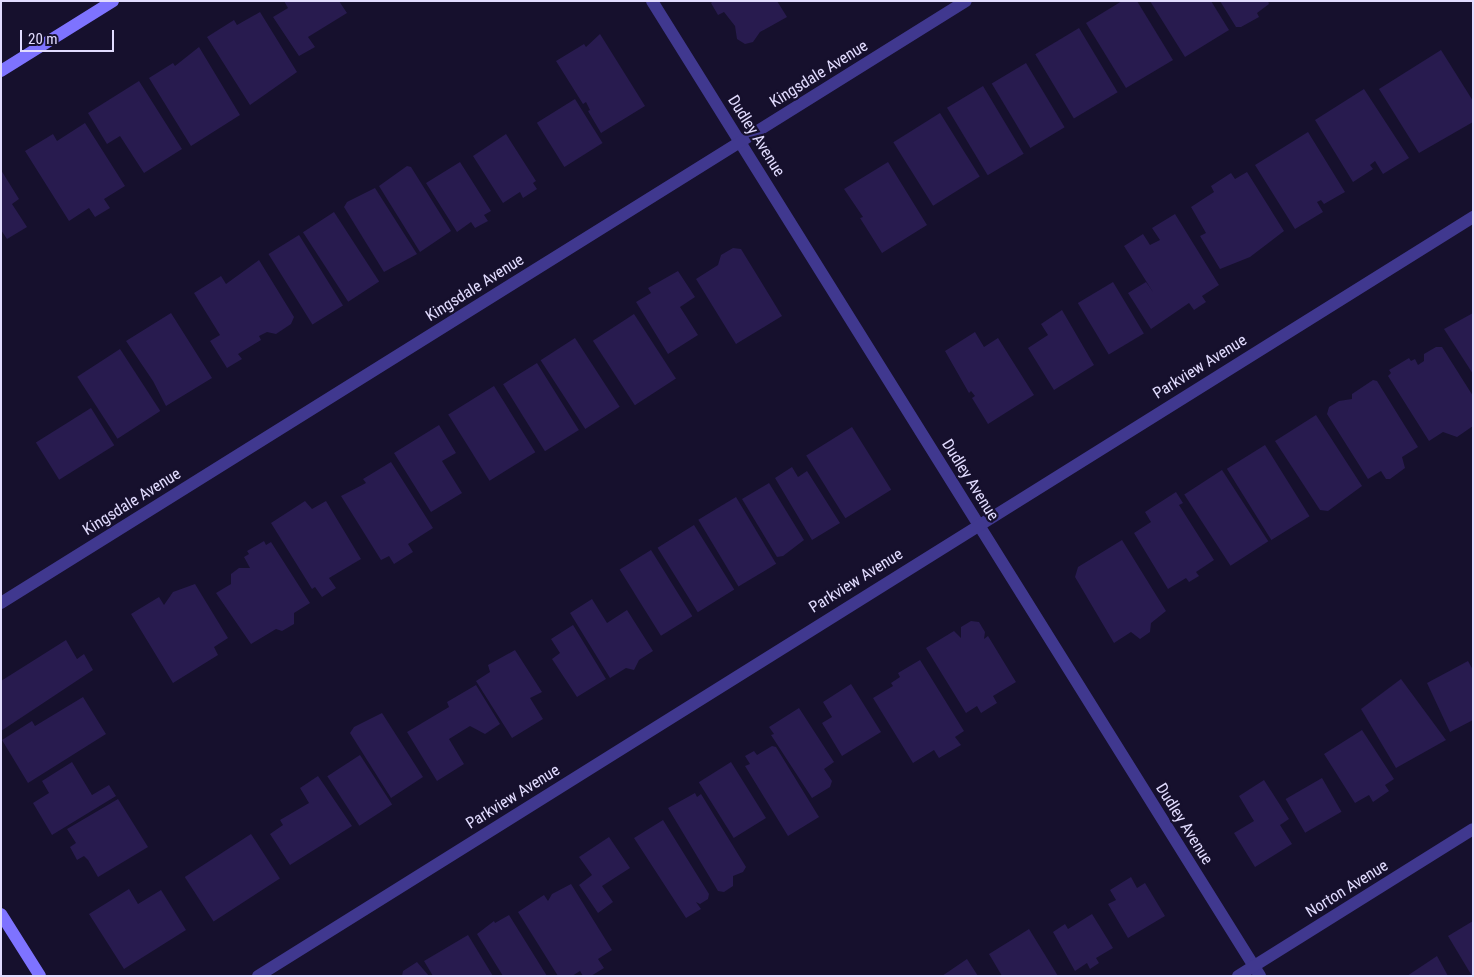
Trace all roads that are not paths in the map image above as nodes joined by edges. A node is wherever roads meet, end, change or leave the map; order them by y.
1 (113, 1) edge
2 (652, 1) edge
3 (966, 1) edge
4 (1, 71) edge
5 (741, 142) junction
6 (1473, 217) edge
7 (978, 524) junction
8 (1, 603) edge
9 (1473, 829) edge
10 (1, 914) edge
11 (1256, 971) edge
12 (40, 976) edge
13 (258, 976) edge
14 (1238, 976) edge

1 - 4 street
2 - 5 street, Dudley Avenue
3 - 5 street, Kingsdale Avenue
5 - 7 street, Dudley Avenue
5 - 8 street, Kingsdale Avenue
6 - 7 street, Parkview Avenue
7 - 11 street, Dudley Avenue
7 - 13 street, Parkview Avenue
9 - 11 street, Norton Avenue
10 - 12 street
11 - 14 street, Norton Avenue

